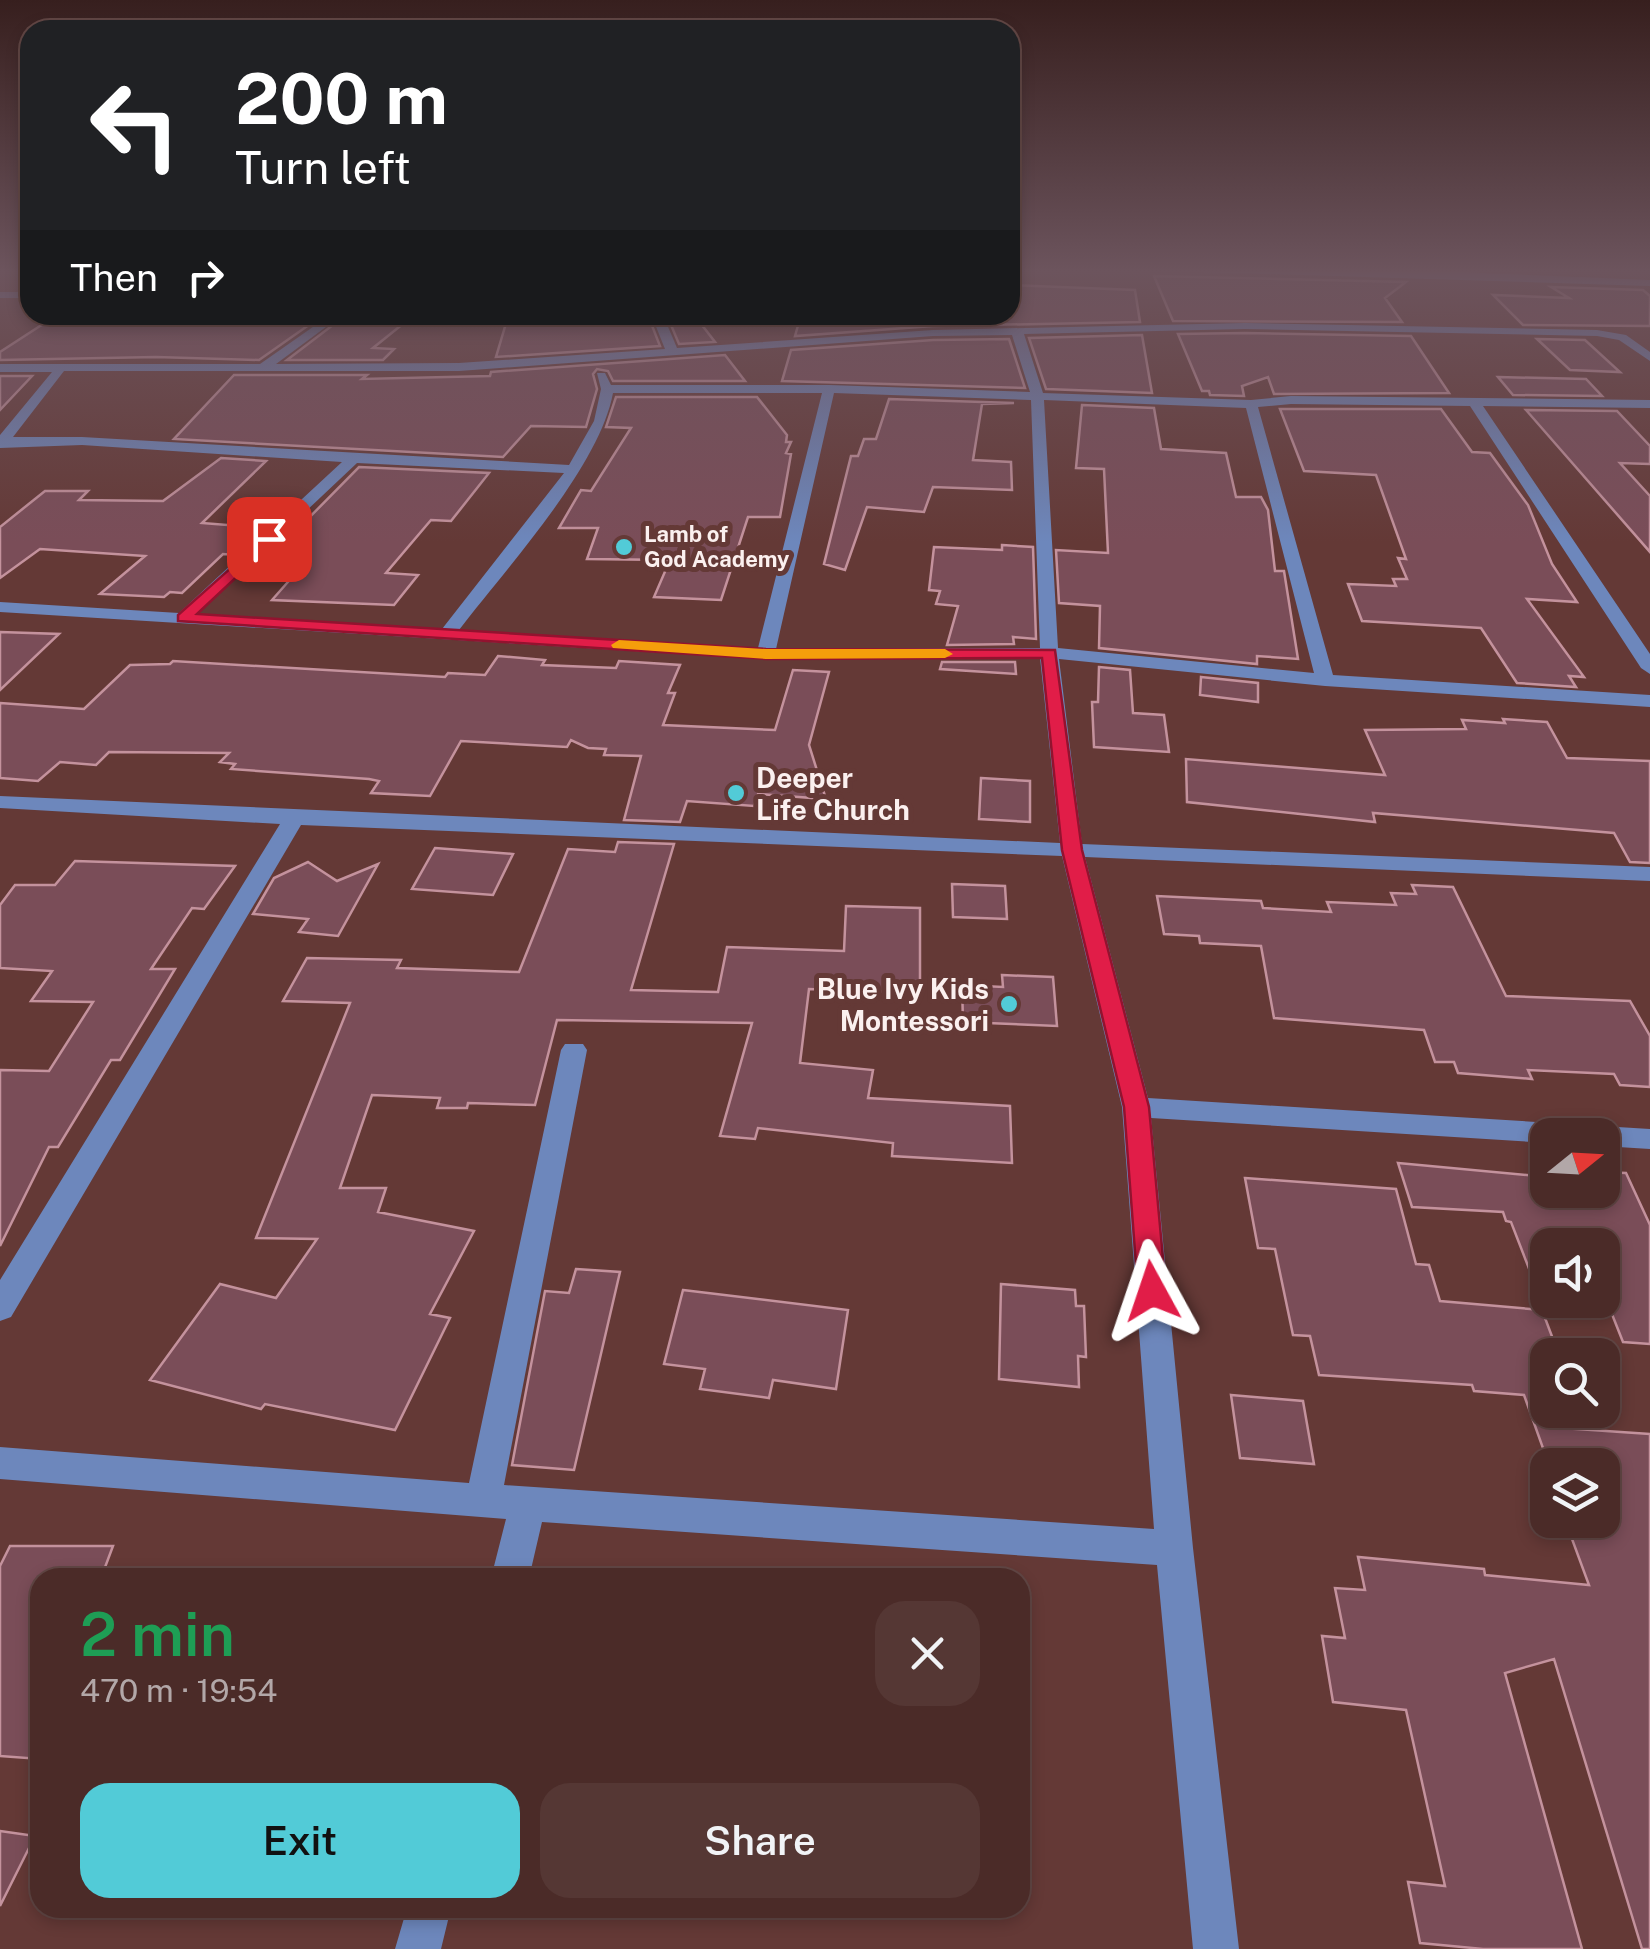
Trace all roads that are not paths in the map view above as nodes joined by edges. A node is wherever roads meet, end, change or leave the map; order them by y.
1 (274, 360) edge
2 (592, 360) joint
3 (1025, 360) edge
4 (0, 368) edge
5 (60, 369) junction
6 (261, 369) junction
7 (608, 389) junction
8 (829, 389) junction
9 (1036, 395) junction
10 (1474, 402) junction
11 (1250, 404) junction
12 (1650, 404) edge
13 (1, 442) edge
14 (354, 459) junction
15 (574, 468) junction
16 (0, 606) edge
17 (183, 618) junction
18 (447, 634) junction
19 (766, 654) junction
20 (1049, 654) junction
21 (1650, 668) edge
22 (1325, 680) junction
23 (1650, 701) edge
24 (0, 802) edge
25 (294, 818) junction
26 (1072, 850) junction
27 (1650, 874) edge
28 (574, 1050) dead end
29 (1136, 1107) junction
30 (1530, 1132) edge
31 (1620, 1137) edge
32 (1650, 1139) edge
33 (0, 1308) edge
34 (0, 1463) edge
35 (484, 1500) junction
36 (528, 1504) junction
37 (1174, 1548) junction
38 (512, 1568) edge
39 (426, 1918) edge
40 (418, 1949) edge
41 (1216, 1949) edge

1 - 6 street
2 - 6 street
2 - 7 street
3 - 9 street
4 - 5 street
5 - 6 street
5 - 13 street
7 - 8 street
7 - 15 street
8 - 9 street
8 - 19 street
9 - 11 street
9 - 20 street
10 - 11 street
10 - 12 street
10 - 21 street
11 - 22 street
13 - 14 street
14 - 15 street
14 - 17 street
15 - 18 street
16 - 17 street
17 - 18 street
18 - 19 street
19 - 20 street
20 - 22 street
20 - 26 street
22 - 23 street
24 - 25 street
25 - 26 street
25 - 33 street
26 - 27 street
26 - 29 street
28 - 35 street
29 - 30 street
29 - 37 street
31 - 32 street
34 - 35 street
35 - 36 street
36 - 37 street
36 - 38 street
37 - 41 street
39 - 40 street

